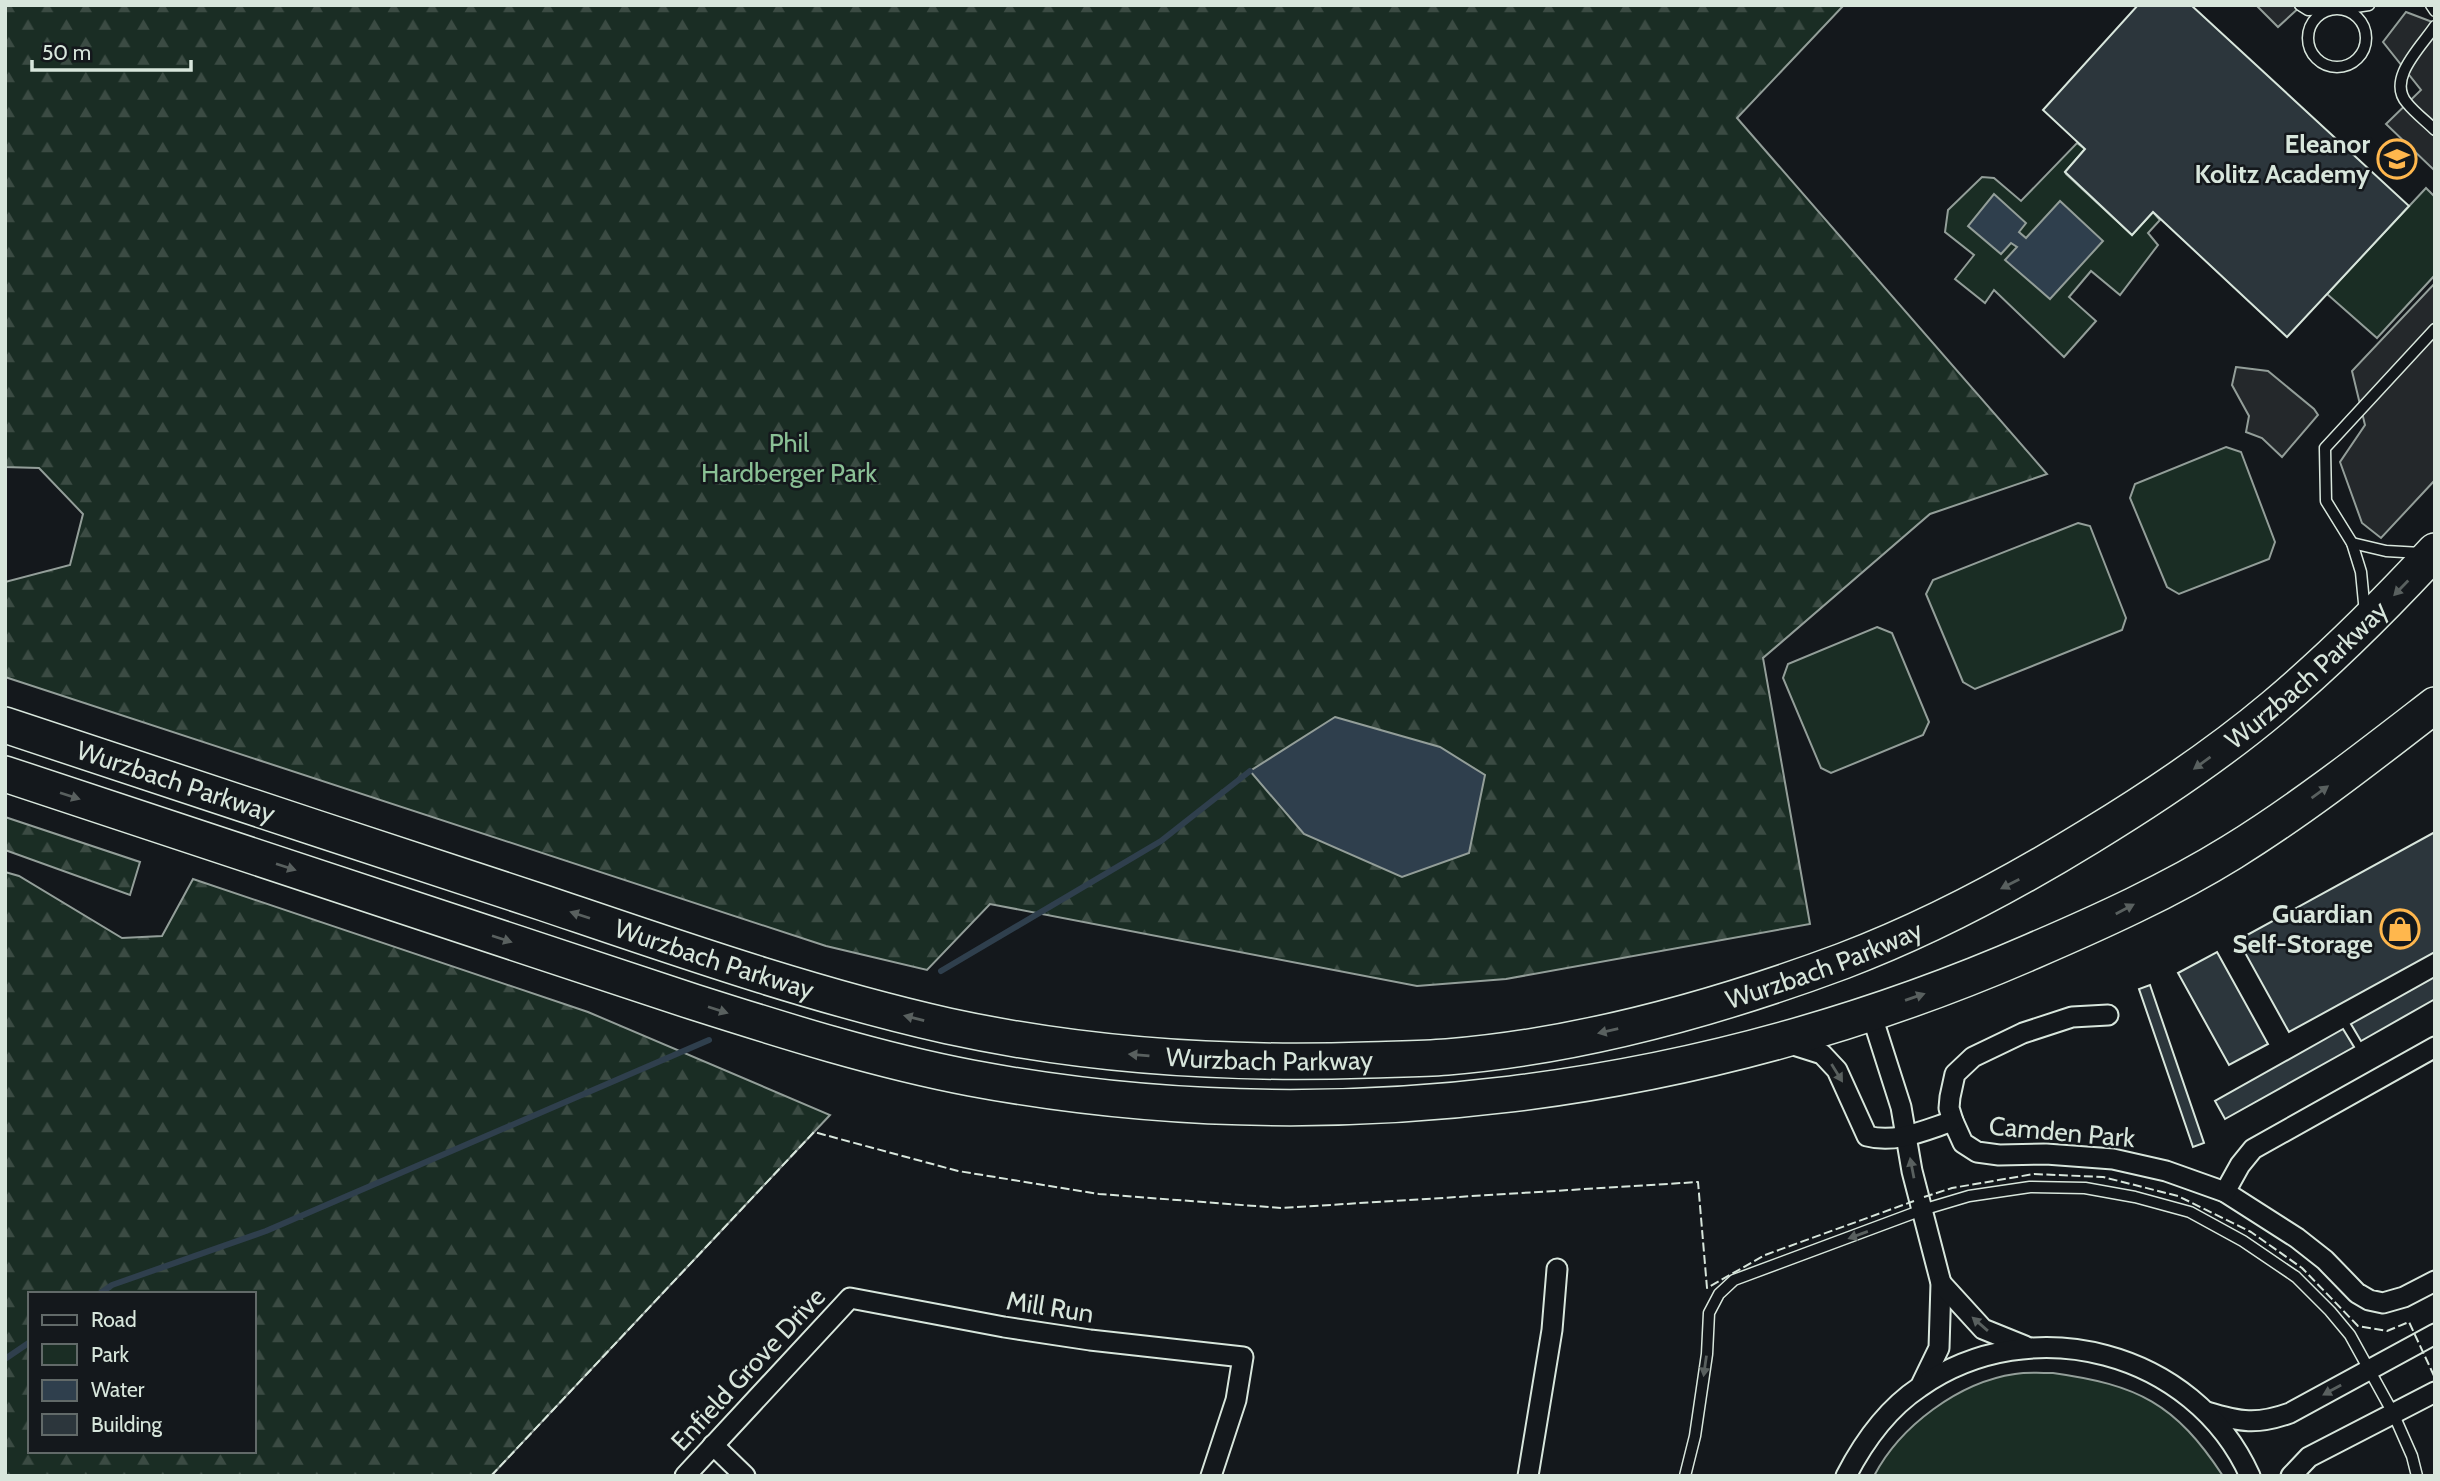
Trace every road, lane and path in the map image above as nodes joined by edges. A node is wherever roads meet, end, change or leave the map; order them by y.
1 (2300, 5) edge
2 (2369, 5) edge
3 (2431, 5) edge
4 (2336, 9) junction
5 (2435, 12) edge
6 (2435, 26) edge
7 (2435, 130) edge
8 (2435, 329) edge
9 (2352, 543) junction
10 (2434, 552) edge
11 (2365, 623) junction
12 (2435, 705) edge
13 (5, 725) edge
14 (5, 774) edge
15 (1871, 1013) junction
16 (2108, 1015) dead end
17 (1780, 1041) junction
18 (2435, 1047) edge
19 (1953, 1121) junction
20 (1907, 1136) junction
21 (2225, 1192) junction
22 (1921, 1204) junction
23 (1557, 1269) dead end
24 (2435, 1281) edge
25 (1941, 1283) junction
26 (850, 1298) joint
27 (2435, 1334) edge
28 (2030, 1347) junction
29 (2369, 1370) junction
30 (1920, 1387) junction
31 (2435, 1392) edge
32 (2205, 1411) junction
33 (2393, 1413) junction
34 (713, 1446) junction
35 (685, 1476) edge
36 (745, 1476) edge
37 (1211, 1476) edge
38 (1528, 1476) edge
39 (1685, 1476) edge
40 (1846, 1476) edge
41 (2250, 1476) edge
42 (2291, 1476) edge
43 (2417, 1476) edge

1 - 4 lane
2 - 4 lane
3 - 5 lane
4 - 4 lane
6 - 7 lane
8 - 9 lane
9 - 10 lane
9 - 11 lane
10 -> 11 highway, Wurzbach Parkway
11 -> 13 highway, Wurzbach Parkway
15 -> 12 highway, Wurzbach Parkway
14 -> 17 highway, Wurzbach Parkway
15 - 17 highway, Wurzbach Parkway
15 - 20 street
16 - 19 street
17 -> 20 street, Camden Park
18 - 21 street
19 - 20 street, Camden Park
19 - 21 street, Camden Park
22 -> 20 street
21 - 24 street, Camden Park
22 - 25 street
22 - 29 lane
22 -> 39 lane
23 - 38 street
28 -> 25 street
25 - 30 street
26 - 34 street, Enfield Grove Drive
26 - 37 street, Mill Run
27 - 29 street
28 - 30 street
28 - 32 street
29 -> 32 street
29 - 33 lane
30 - 40 street
31 - 33 street
32 - 41 street
33 - 42 street
33 - 43 lane
34 - 35 street, Enfield Grove Drive
34 - 36 street

